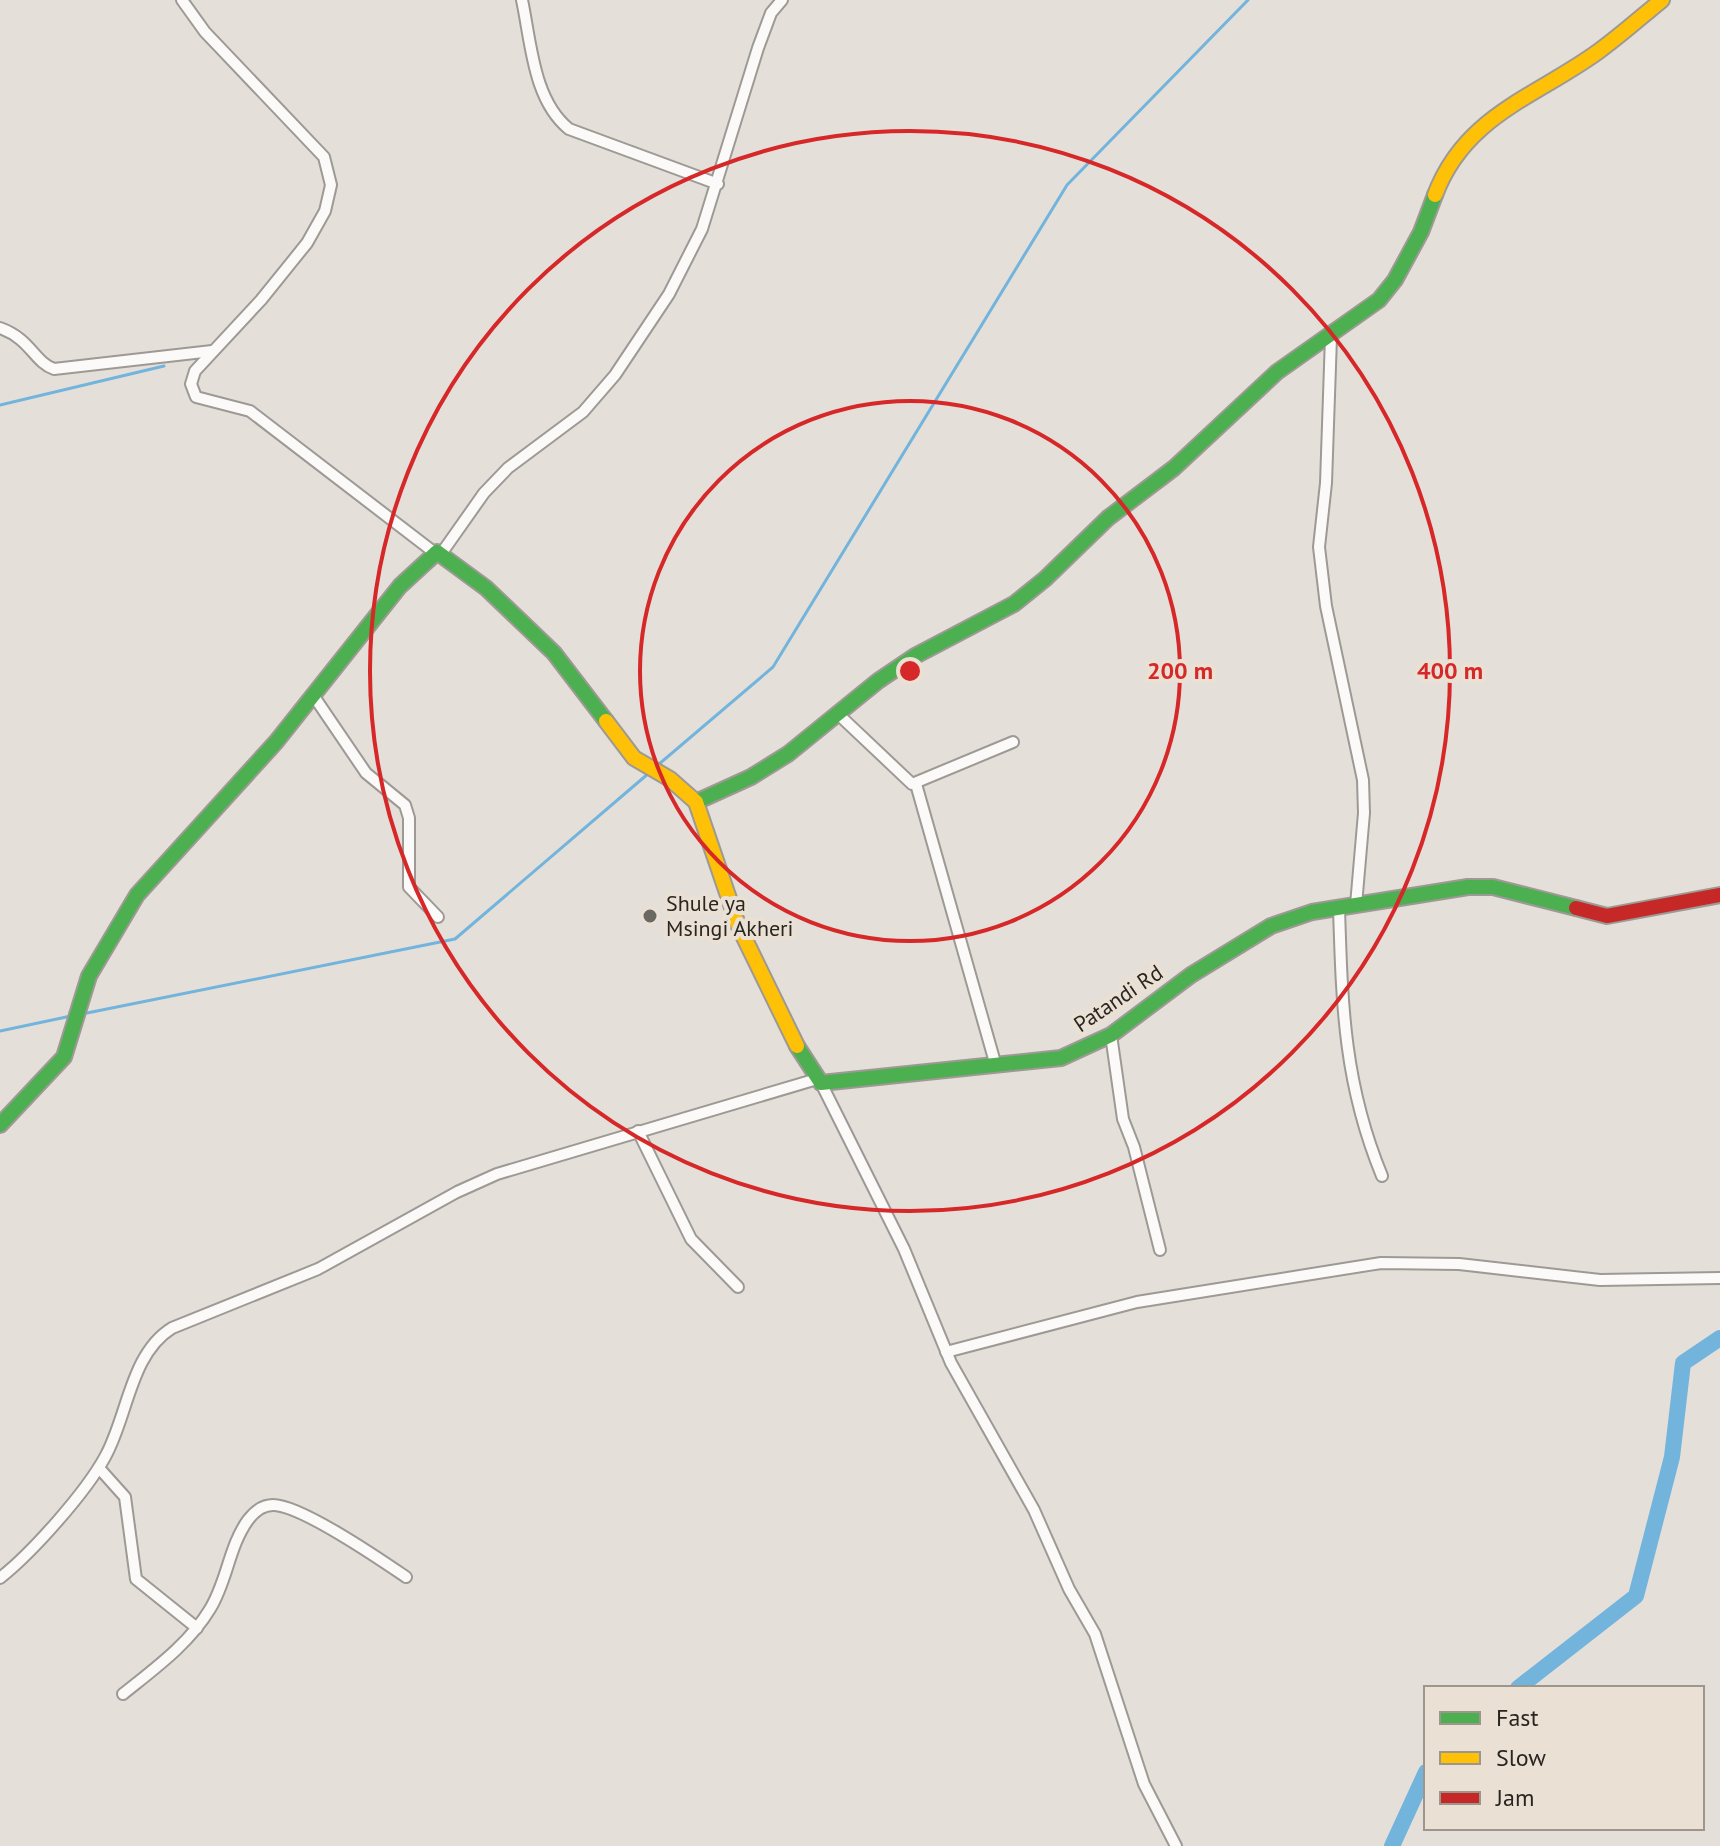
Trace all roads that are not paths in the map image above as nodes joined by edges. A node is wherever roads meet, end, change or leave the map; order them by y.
1 (182, 0) edge
2 (522, 0) edge
3 (782, 0) edge
4 (1662, 0) edge
5 (718, 184) junction
6 (0, 328) edge
7 (1331, 337) junction
8 (212, 351) junction
9 (438, 553) junction
10 (313, 695) junction
11 (838, 714) junction
12 (1013, 742) dead end
13 (916, 784) junction
14 (696, 802) junction
15 (1720, 895) edge
16 (1356, 905) junction
17 (1339, 908) junction
18 (438, 917) dead end
19 (1111, 1035) junction
20 (996, 1066) junction
21 (819, 1081) junction
22 (0, 1125) edge
23 (638, 1131) junction
24 (1382, 1176) dead end
25 (1160, 1250) dead end
26 (1720, 1278) edge
27 (738, 1287) dead end
28 (946, 1352) junction
29 (99, 1468) junction
30 (406, 1577) dead end
31 (0, 1578) edge
32 (197, 1628) junction
33 (123, 1694) dead end
34 (1176, 1846) edge

1 - 8 street
2 - 5 street
3 - 5 street
4 - 7 street
5 - 9 street
6 - 8 street
7 - 11 street
7 - 16 street
8 - 9 street
9 - 10 street
9 - 14 street
10 - 18 street
10 - 22 street
11 - 13 street
11 - 14 street
12 - 13 street
13 - 20 street
14 - 21 street
15 - 16 street, Patandi Rd
16 - 17 street, Patandi Rd
17 - 19 street, Patandi Rd
17 - 24 street
19 - 20 street, Patandi Rd
19 - 25 street
20 - 21 street, Patandi Rd
21 - 23 street
21 - 28 street
23 - 27 street
23 - 29 street
26 - 28 street
28 - 34 street
29 - 31 street
29 - 32 street
30 - 32 street
32 - 33 street

